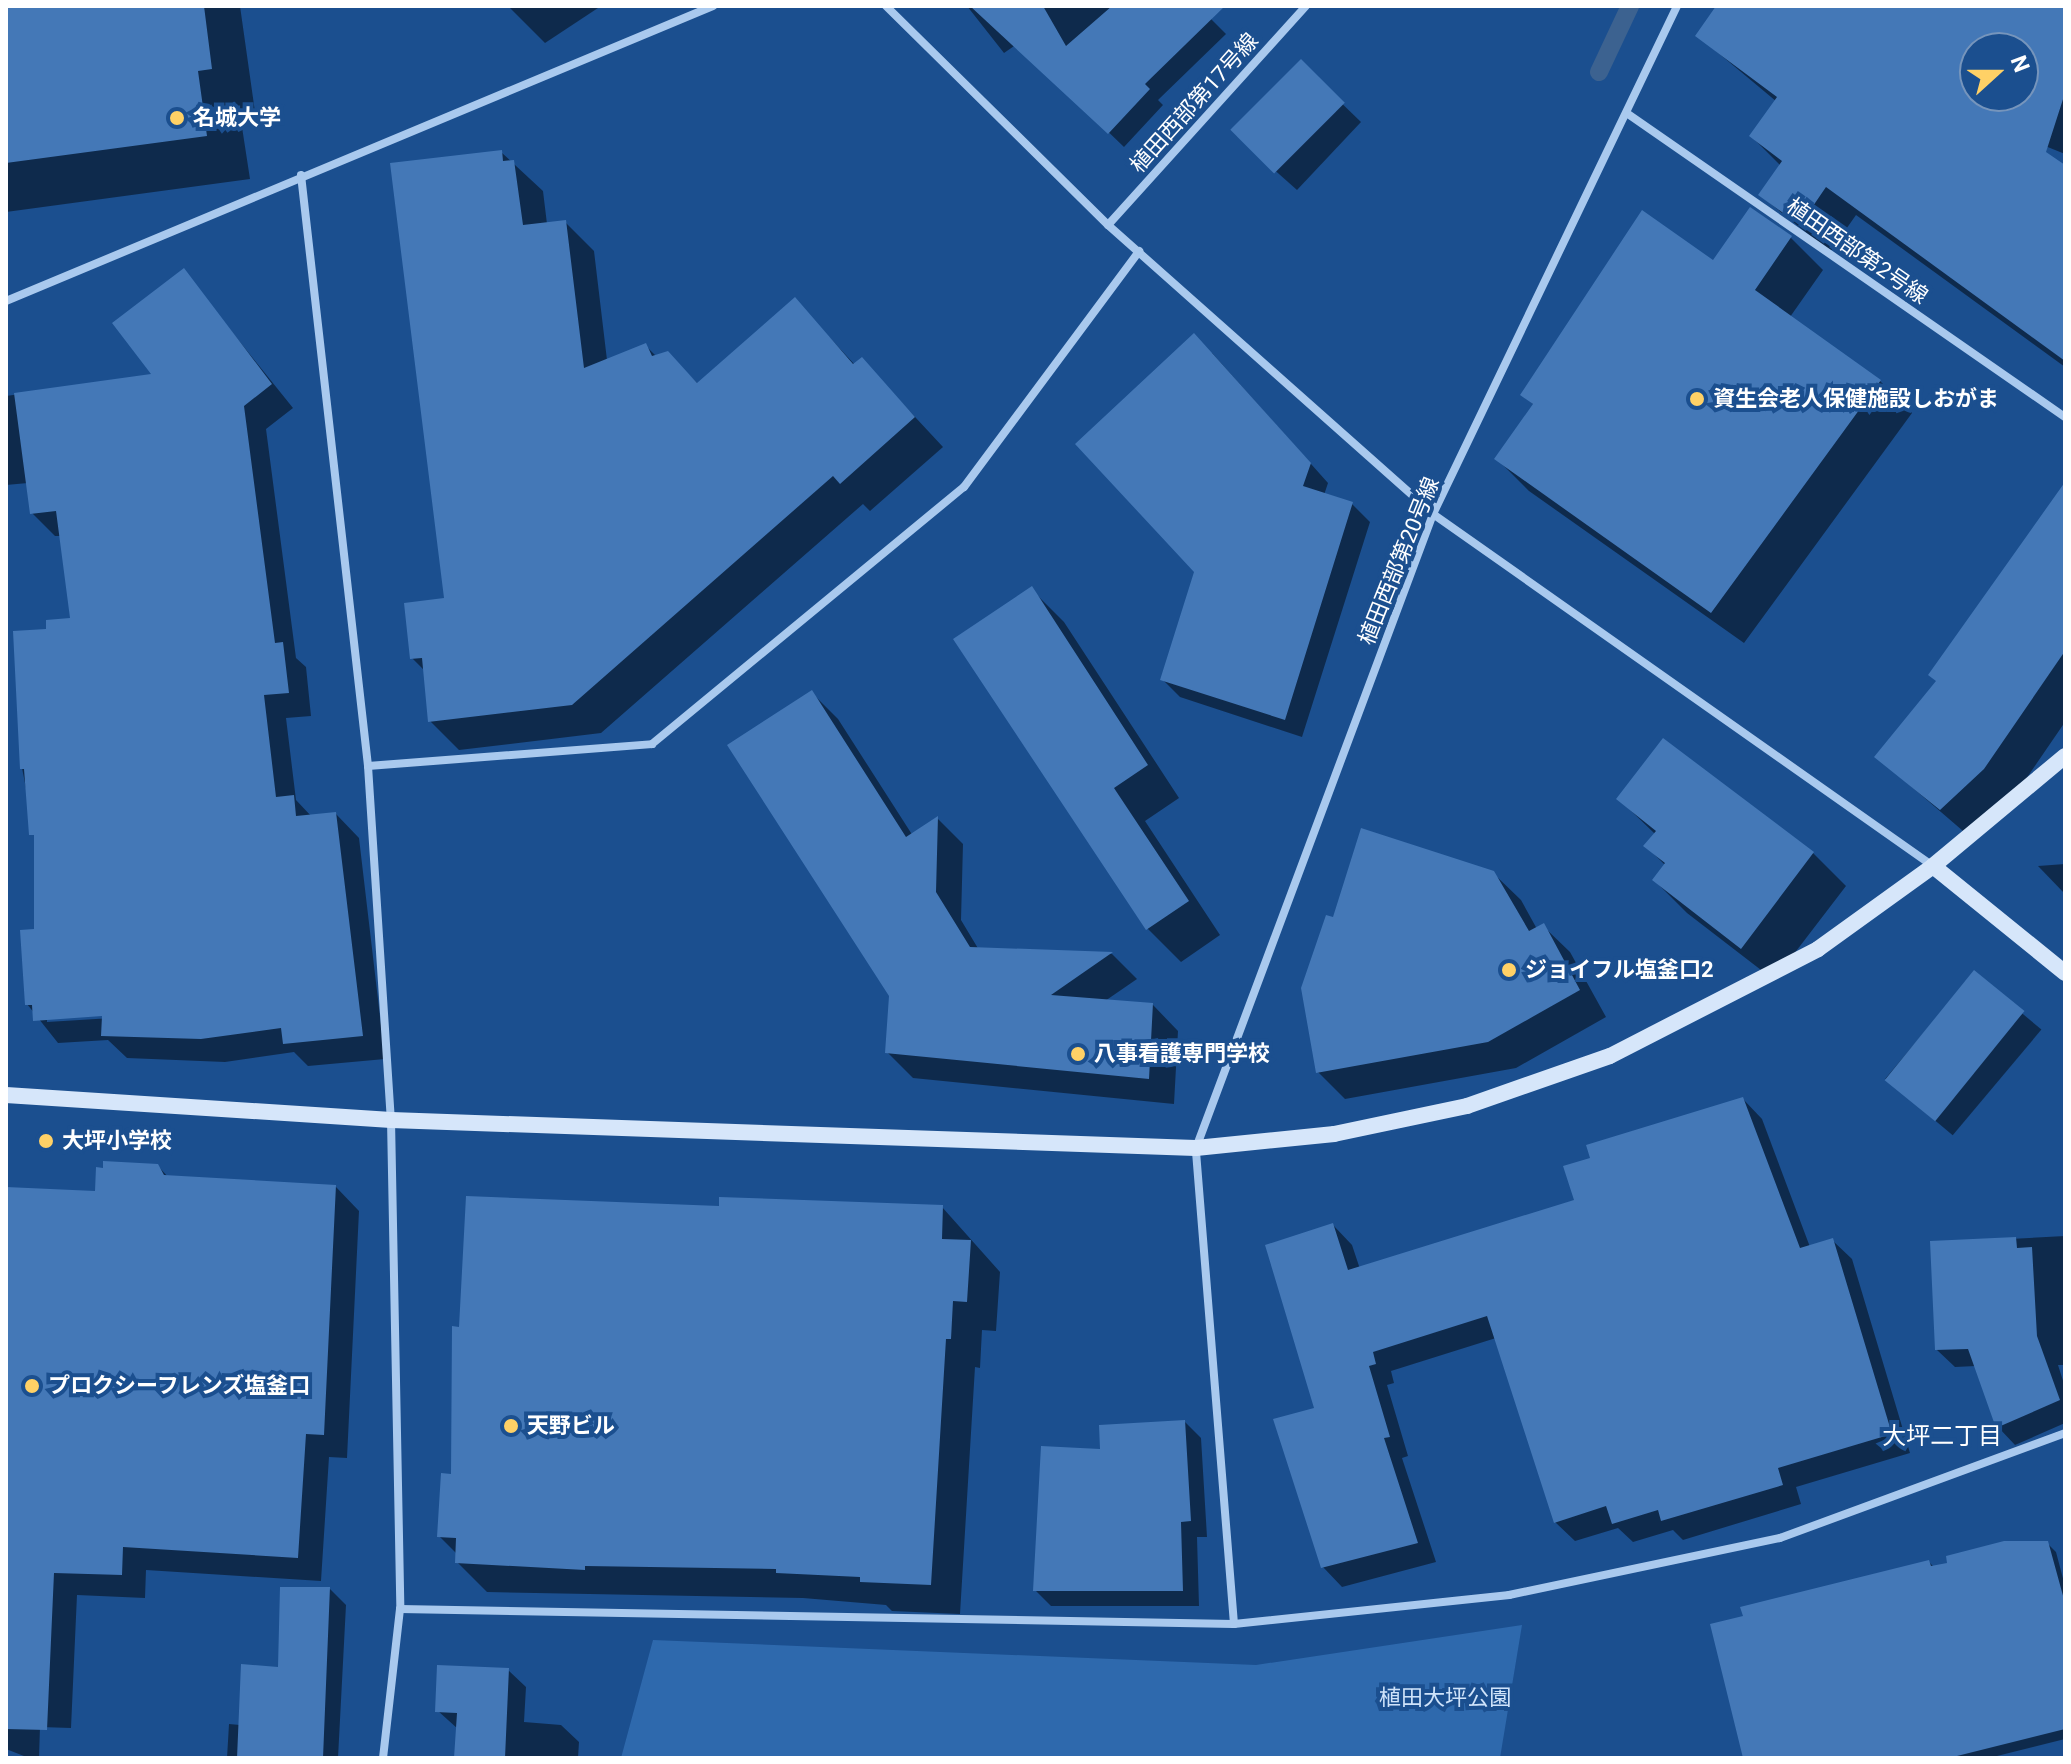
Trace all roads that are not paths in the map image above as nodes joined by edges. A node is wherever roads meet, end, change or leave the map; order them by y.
1 (713, 6) edge
2 (886, 6) edge
3 (1306, 6) edge
4 (1677, 6) edge
5 (1628, 114) junction
6 (301, 175) junction
7 (1108, 225) junction
8 (1139, 251) junction
9 (6, 301) edge
10 (2065, 417) edge
11 (1433, 514) junction
12 (2065, 756) edge
13 (368, 766) junction
14 (1933, 866) junction
15 (2065, 973) edge
16 (6, 1095) edge
17 (391, 1120) junction
18 (1196, 1148) junction
19 (2065, 1433) edge
20 (400, 1609) junction
21 (1234, 1624) junction
22 (383, 1758) edge

1 - 6 street
2 - 7 street
3 - 7 street, 植田西部第17号線
4 - 5 street, 植田西部第20号線
5 - 10 street, 植田西部第2号線
5 - 11 street, 植田西部第20号線
6 - 9 street
6 - 13 street
7 - 8 street
8 - 11 street
8 - 13 street
11 - 14 street
11 - 18 street, 植田西部第20号線
12 - 14 street
13 - 17 street
14 - 15 street
14 - 18 street
16 - 17 street
17 - 18 street
17 - 20 street
18 - 21 street
19 - 21 street
20 - 21 street
20 - 22 street

